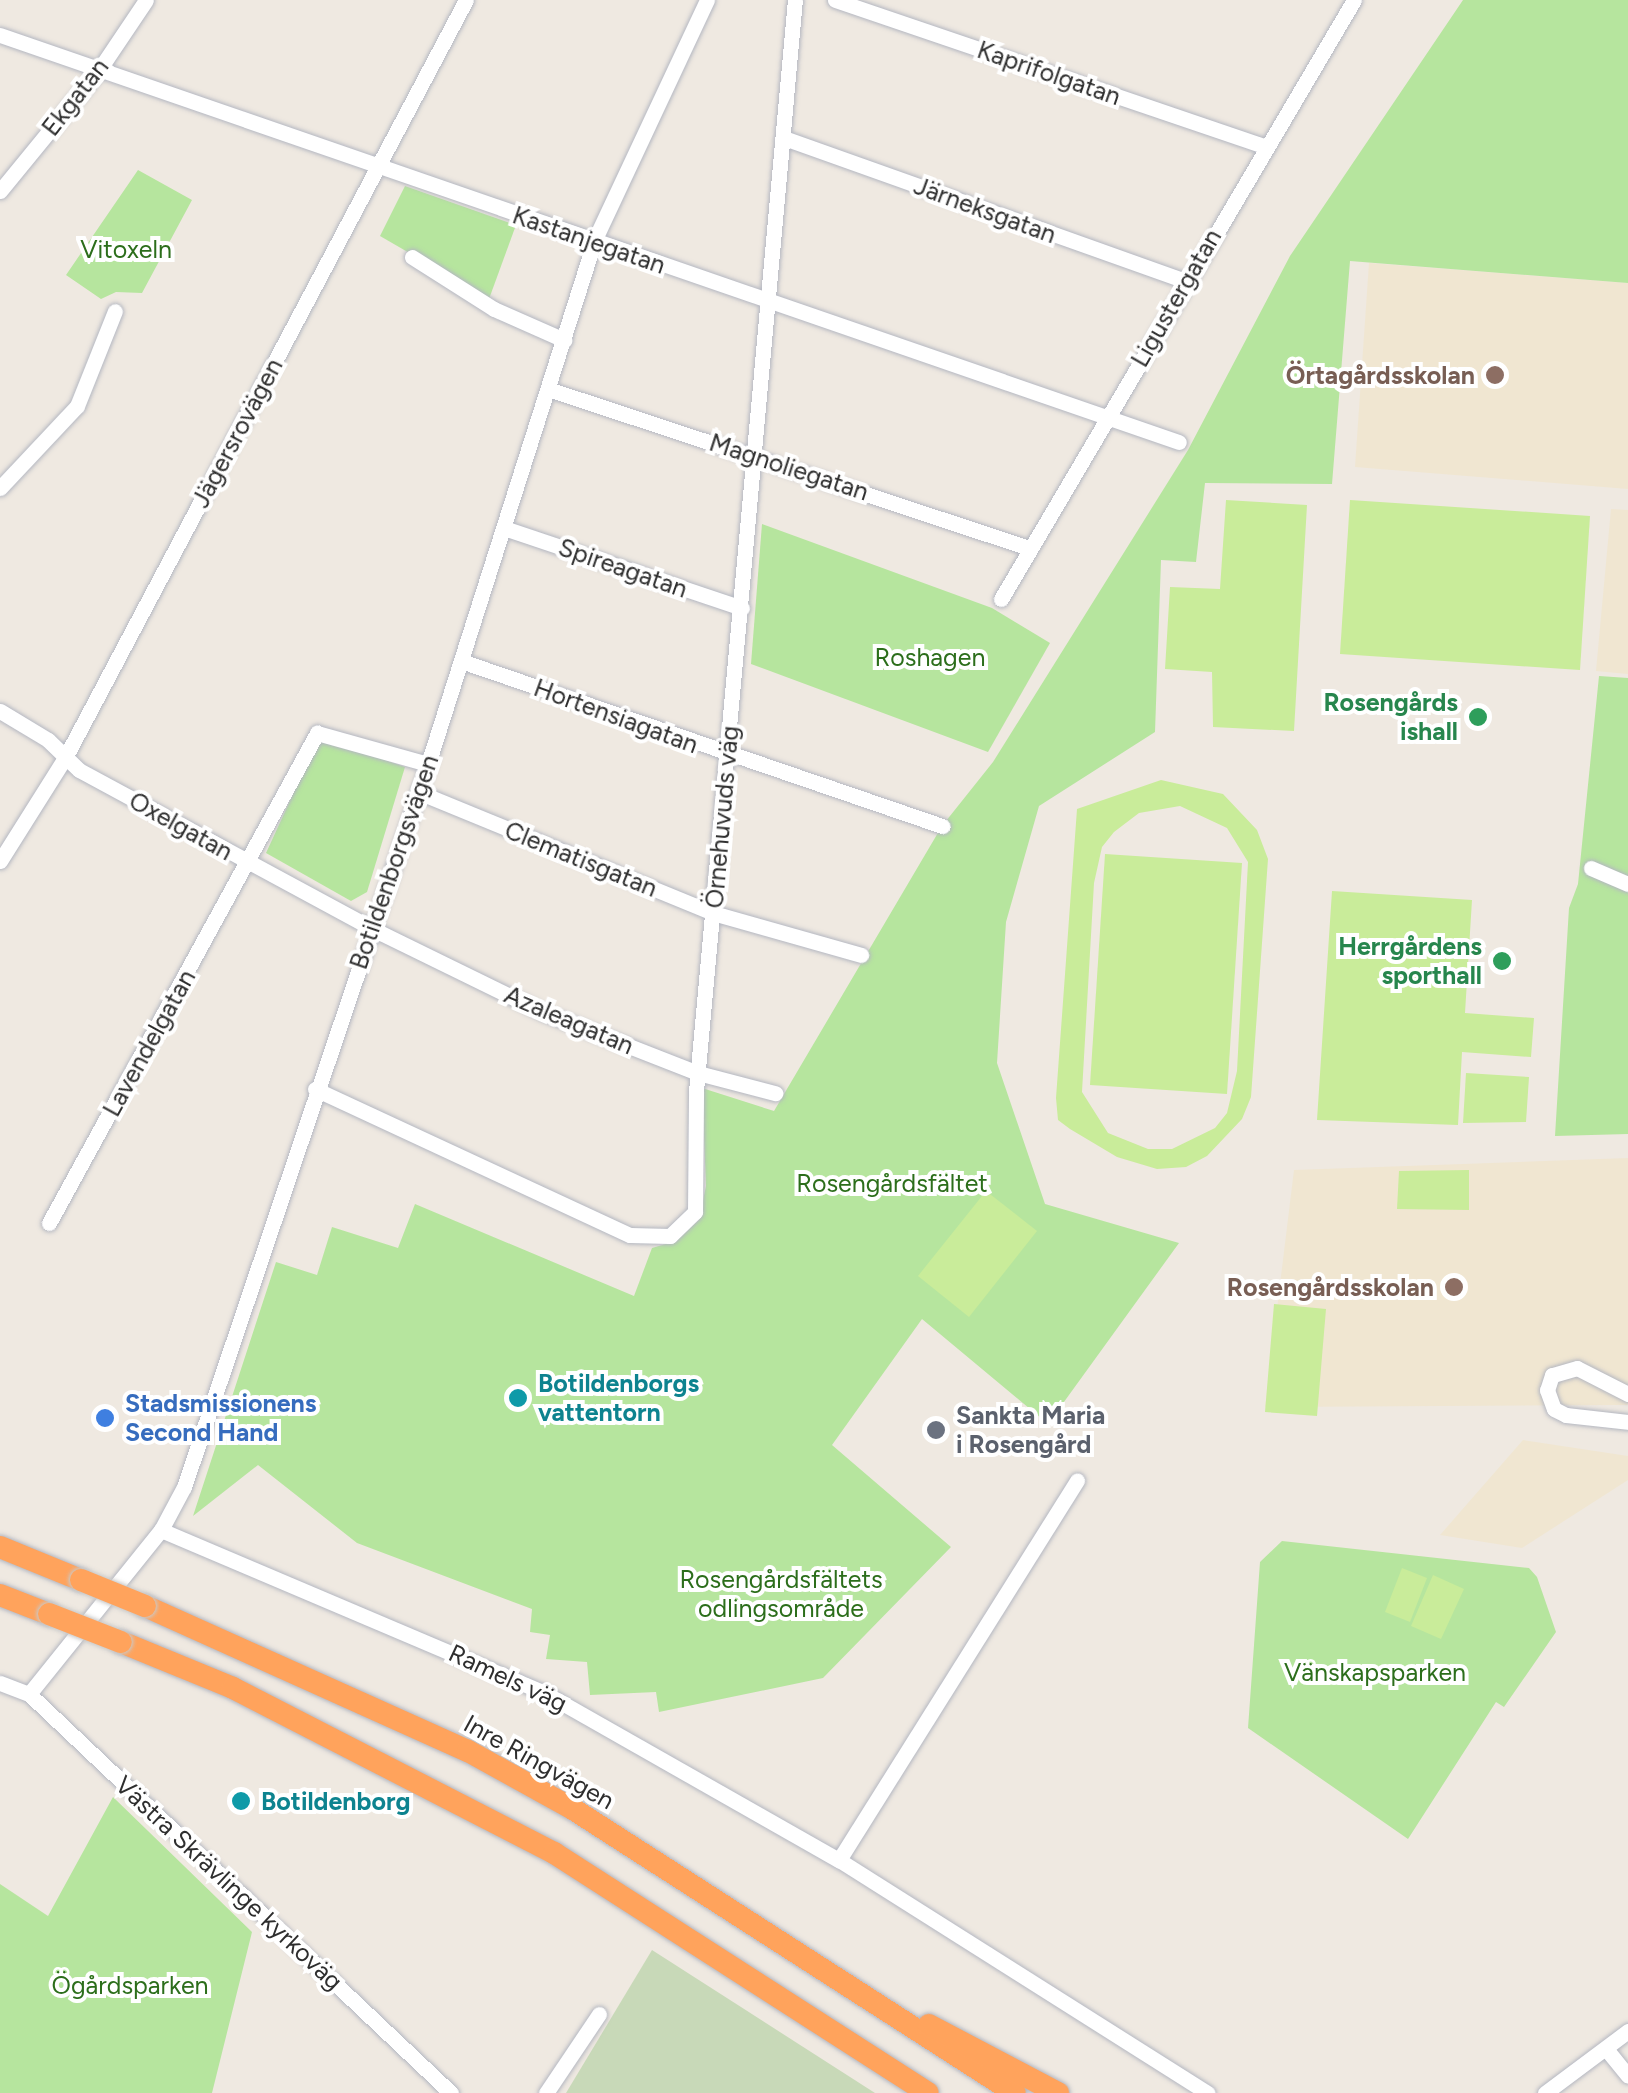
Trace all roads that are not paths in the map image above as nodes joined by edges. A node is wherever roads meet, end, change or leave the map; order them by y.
1 (146, 0) edge
2 (466, 0) edge
3 (707, 0) edge
4 (796, 0) edge
5 (835, 0) edge
6 (1354, 0) edge
7 (0, 35) edge
8 (99, 70) junction
9 (784, 138) junction
10 (1264, 146) junction
11 (378, 167) junction
12 (0, 190) edge
13 (596, 240) junction
14 (412, 257) dead end
15 (1186, 281) junction
16 (769, 304) junction
17 (116, 311) dead end
18 (564, 340) junction
19 (548, 389) junction
20 (1106, 416) junction
21 (1179, 442) dead end
22 (752, 454) junction
23 (0, 488) edge
24 (504, 528) junction
25 (1029, 548) junction
26 (1001, 599) dead end
27 (742, 608) junction
28 (461, 660) junction
29 (0, 711) edge
30 (66, 756) junction
31 (728, 756) junction
32 (428, 764) junction
33 (418, 792) junction
34 (942, 826) dead end
35 (0, 861) edge
36 (248, 864) junction
37 (1591, 868) dead end
38 (1628, 884) edge
39 (713, 912) junction
40 (371, 928) junction
41 (862, 956) dead end
42 (698, 1073) junction
43 (316, 1089) junction
44 (775, 1093) dead end
45 (49, 1223) dead end
46 (1628, 1394) edge
47 (1628, 1422) edge
48 (1077, 1480) dead end
49 (161, 1530) junction
50 (0, 1547) edge
51 (0, 1595) edge
52 (0, 1683) edge
53 (29, 1694) junction
54 (839, 1860) junction
55 (868, 2002) junction
56 (599, 2014) dead end
57 (1628, 2031) edge
58 (1607, 2050) junction
59 (1628, 2062) edge
60 (891, 2070) junction
61 (1628, 2076) edge
62 (451, 2093) edge
63 (546, 2093) edge
64 (916, 2093) edge
65 (928, 2093) edge
66 (1015, 2093) edge
67 (1058, 2093) edge
68 (1208, 2093) edge
69 (1545, 2093) edge

1 - 8 street, Ekgatan
2 - 11 street, Jägersrovägen
3 - 13 street, Botildenborgsvägen
4 - 9 street, Örnehuvuds väg
5 - 10 street, Kaprifolgatan
6 - 10 street, Ligustergatan
7 - 8 street, Kastanjegatan
8 - 11 street, Kastanjegatan
8 - 12 street, Ekgatan
9 - 15 street, Järneksgatan
9 - 16 street, Örnehuvuds väg
10 - 15 street, Ligustergatan
11 - 13 street, Kastanjegatan
11 - 30 street, Jägersrovägen
13 - 16 street, Kastanjegatan
13 - 18 street, Botildenborgsvägen
14 - 18 street
15 - 20 street, Ligustergatan
16 - 20 street, Kastanjegatan
16 - 22 street, Örnehuvuds väg
17 - 23 street
18 - 19 street, Botildenborgsvägen
19 - 22 street, Magnoliegatan
19 - 24 street, Botildenborgsvägen
20 - 21 street, Kastanjegatan
20 - 25 street, Ligustergatan
22 - 25 street, Magnoliegatan
22 - 27 street, Örnehuvuds väg
24 - 27 street, Spireagatan
24 - 28 street, Botildenborgsvägen
25 - 26 street, Ligustergatan
27 - 31 street, Örnehuvuds väg
28 - 31 street, Hortensiagatan
28 - 32 street, Botildenborgsvägen
29 - 30 street, Oxelgatan
30 - 35 street, Jägersrovägen
30 - 36 street, Oxelgatan
31 - 34 street, Hortensiagatan
31 - 39 street, Örnehuvuds väg
32 - 33 street, Botildenborgsvägen
32 - 36 street, Lavendelgatan
33 - 39 street, Clematisgatan
33 - 40 street, Botildenborgsvägen
36 - 40 street, Oxelgatan
36 - 45 street, Lavendelgatan
37 - 38 street
39 - 41 street, Clematisgatan
39 - 42 street, Örnehuvuds väg
40 - 42 street, Azaleagatan
40 - 43 street, Botildenborgsvägen
42 - 43 street, Örnehuvuds väg
42 - 44 street, Azaleagatan
43 - 49 street, Botildenborgsvägen
46 - 47 street
48 - 54 street
49 - 53 street, Botildenborgsvägen
49 - 54 street, Ramels väg
50 - 55 highway, Inre Ringvägen, bridge
51 - 60 highway, bridge
52 - 53 street, Västra Skrävlinge kyrkoväg
53 - 62 street, Västra Skrävlinge kyrkoväg
54 - 68 street, Ramels väg
55 - 66 highway, Inre Ringvägen
55 - 67 highway
56 - 63 street
57 - 58 street
58 - 59 street
58 - 61 street
58 - 69 street
60 - 64 highway
60 - 65 highway

